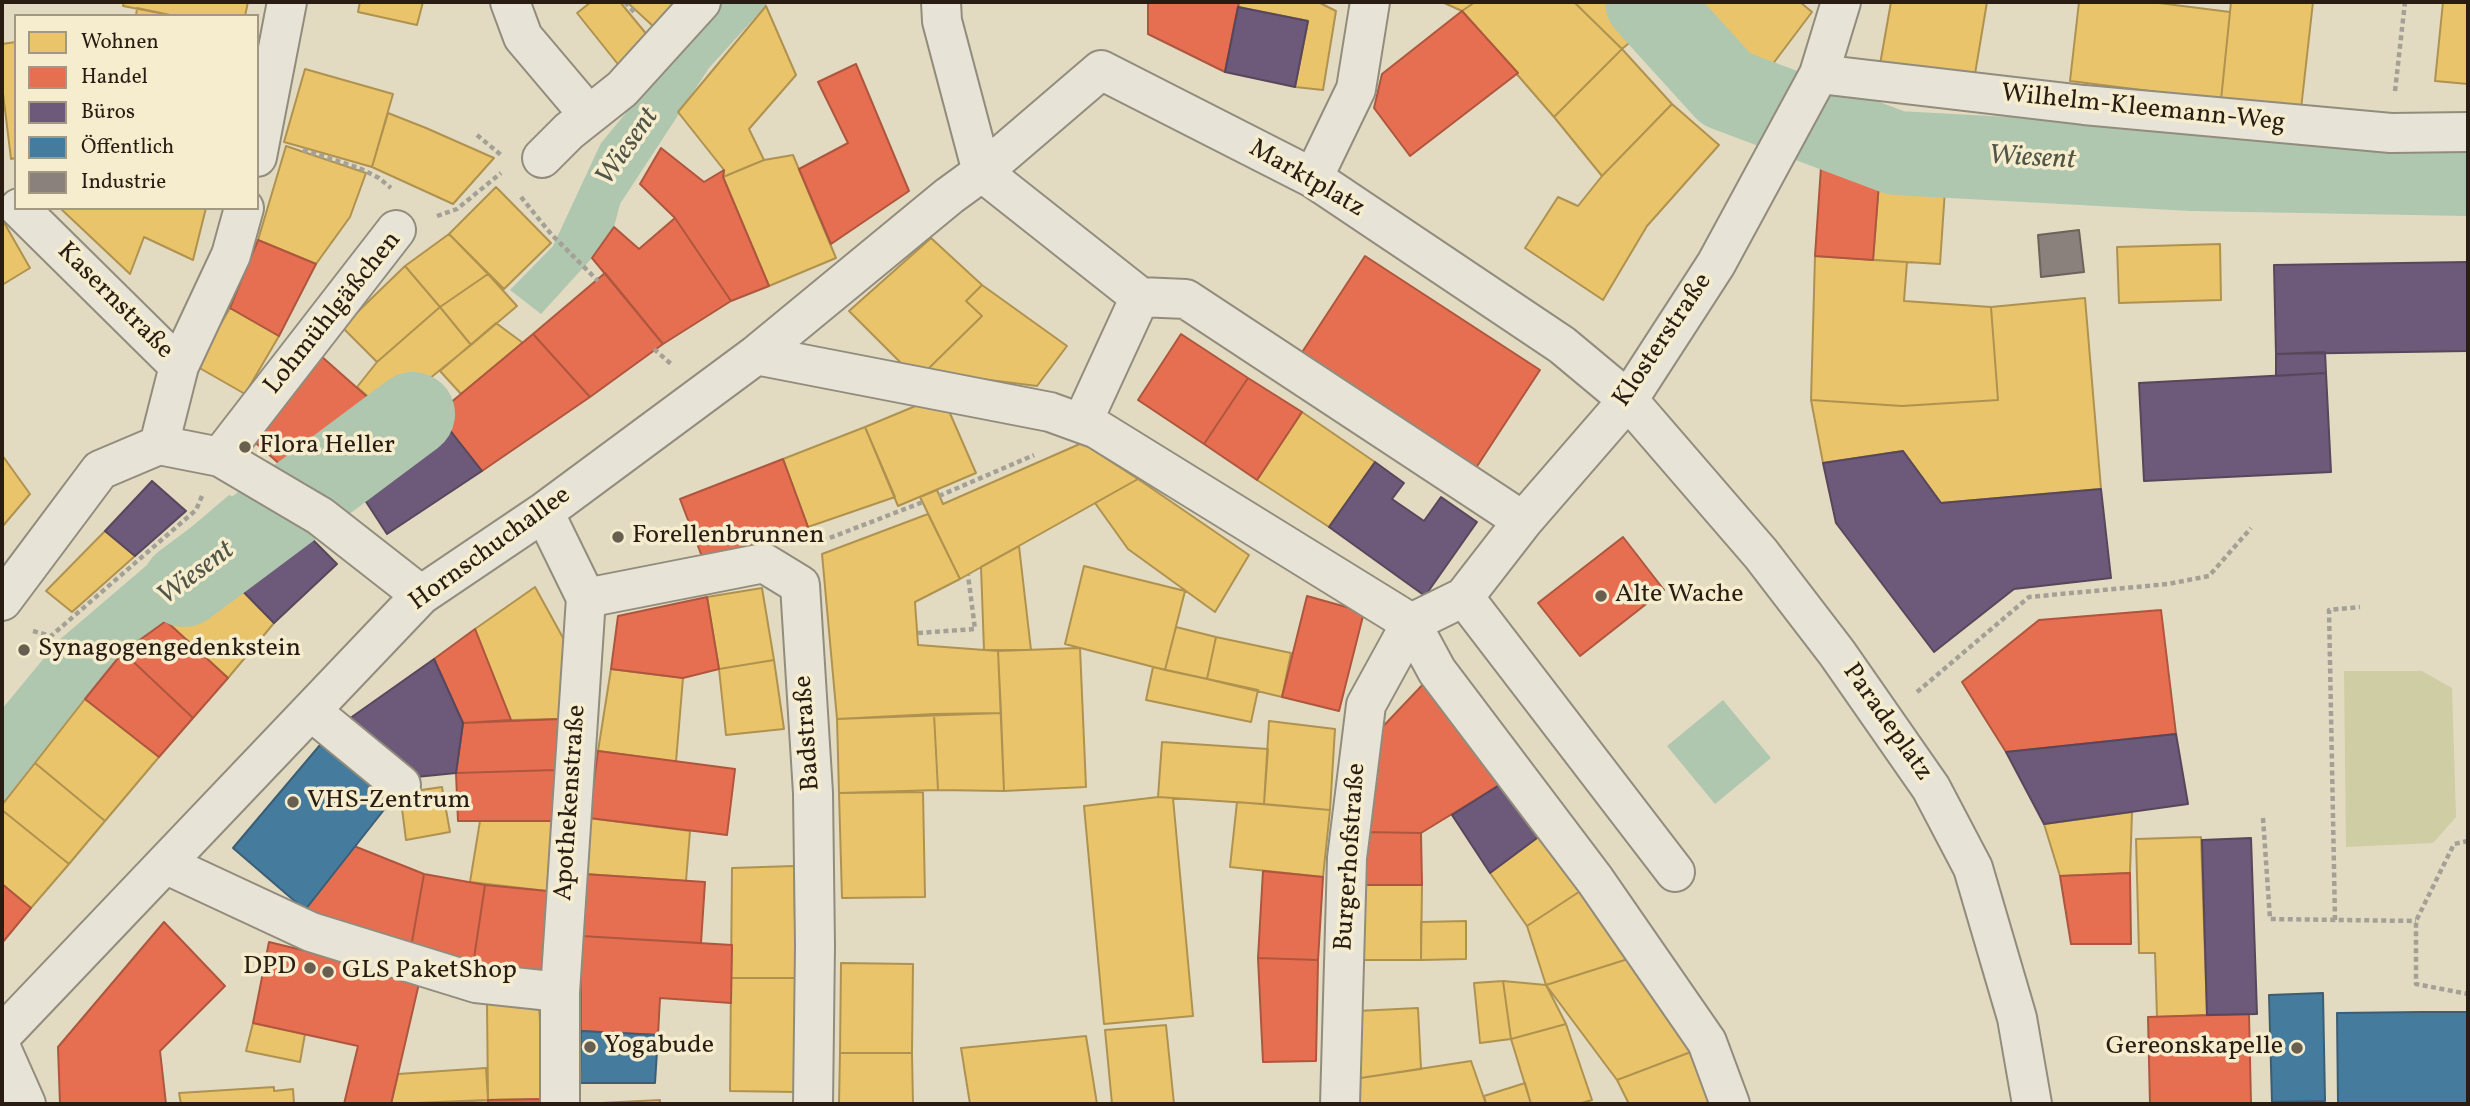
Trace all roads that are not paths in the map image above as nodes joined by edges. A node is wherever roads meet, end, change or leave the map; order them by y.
1 (287, 2) edge
2 (510, 2) edge
3 (701, 2) edge
4 (941, 2) edge
5 (1370, 2) edge
6 (1841, 2) edge
7 (1819, 74) junction
8 (589, 115) junction
9 (2468, 132) edge
10 (260, 146) edge
11 (542, 158) dead end
12 (982, 172) junction
13 (1312, 178) junction
14 (2, 186) edge
15 (14, 204) edge
16 (20, 210) edge
17 (243, 210) edge
18 (397, 213) road end
19 (1140, 297) junction
20 (755, 355) junction
21 (179, 366) junction
22 (1628, 400) junction
23 (1089, 426) junction
24 (159, 445) junction
25 (220, 457) junction
26 (544, 512) junction
27 (1523, 520) junction
28 (421, 595) junction
29 (1464, 597) junction
30 (586, 598) junction
31 (2, 601) edge
32 (1411, 623) junction
33 (311, 711) junction
34 (401, 785) dead end
35 (164, 863) junction
36 (1675, 872) dead end
37 (560, 992) junction
38 (2, 1034) edge
39 (2, 1050) edge
40 (26, 1104) edge
41 (560, 1104) edge
42 (813, 1104) edge
43 (1340, 1104) edge
44 (1730, 1104) edge
45 (2032, 1104) edge

1 - 10 street
2 - 8 street
3 - 8 street
4 - 12 street
5 - 13 street
6 - 7 street, Klosterstraße
7 - 9 street, Wilhelm-Kleemann-Weg
7 - 22 street, Klosterstraße
8 - 11 street
12 - 13 street, Marktplatz
12 - 19 street
12 - 20 street, Marktplatz
13 - 22 street, Marktplatz
14 - 15 street, Kasernstraße
16 - 21 street, Kasernstraße
17 - 21 street
18 - 25 street, Lohmühlgäßchen
19 - 23 street
19 - 27 street
20 - 23 street
20 - 26 street, Hornschuchallee
21 - 24 street
22 - 27 street, Klosterstraße
22 - 45 street, Paradeplatz
23 - 32 street
24 - 25 street
24 - 31 street
25 - 28 street
26 - 28 street, Hornschuchallee
26 - 30 street, Apothekenstraße
27 - 29 street, Klosterstraße
28 - 33 street, Hornschuchallee
29 - 32 street, Klosterstraße
29 - 36 street
30 - 37 street, Apothekenstraße
30 - 42 street, Badstraße
32 - 43 street, Burgerhofstraße
32 - 44 street
33 - 34 street
33 - 35 street, Hornschuchallee
35 - 37 street
35 - 38 street, Hornschuchallee
37 - 41 street, Apothekenstraße
39 - 40 street

